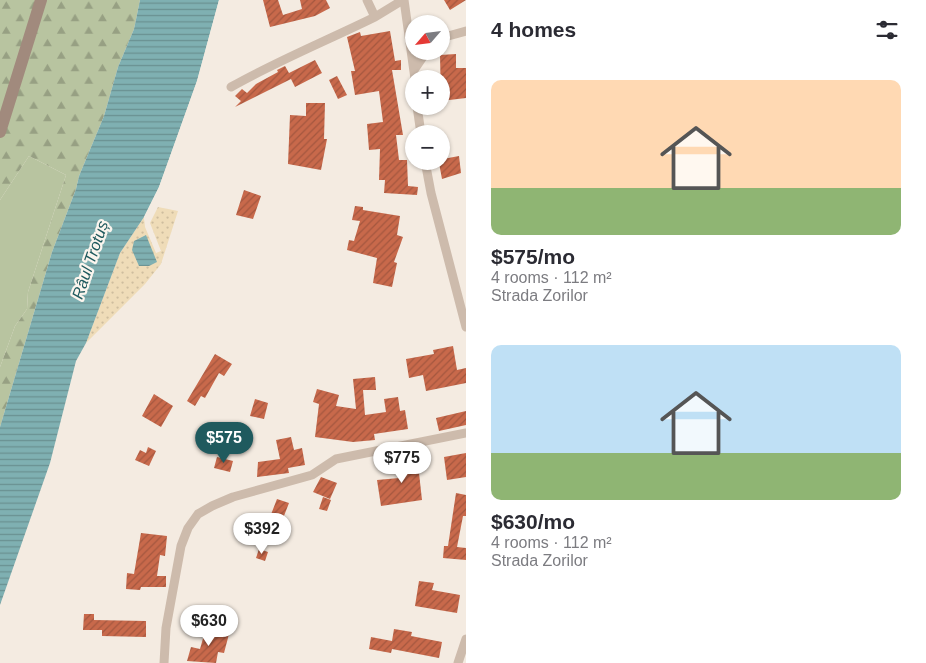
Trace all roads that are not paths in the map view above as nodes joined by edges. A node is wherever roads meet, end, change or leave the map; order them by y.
1 (41, 0) edge
2 (367, 0) edge
3 (403, 0) edge
4 (374, 17) junction
5 (466, 31) edge
6 (450, 35) edge
7 (413, 70) edge
8 (230, 87) dead end
9 (0, 132) edge
10 (426, 170) edge
11 (466, 327) edge
12 (466, 433) edge
13 (466, 639) edge
14 (164, 663) edge
15 (458, 663) edge

1 - 9 main road
2 - 4 street
3 - 4 street
3 - 7 street
4 - 8 street
5 - 6 street
10 - 11 street
12 - 14 street
13 - 15 street

